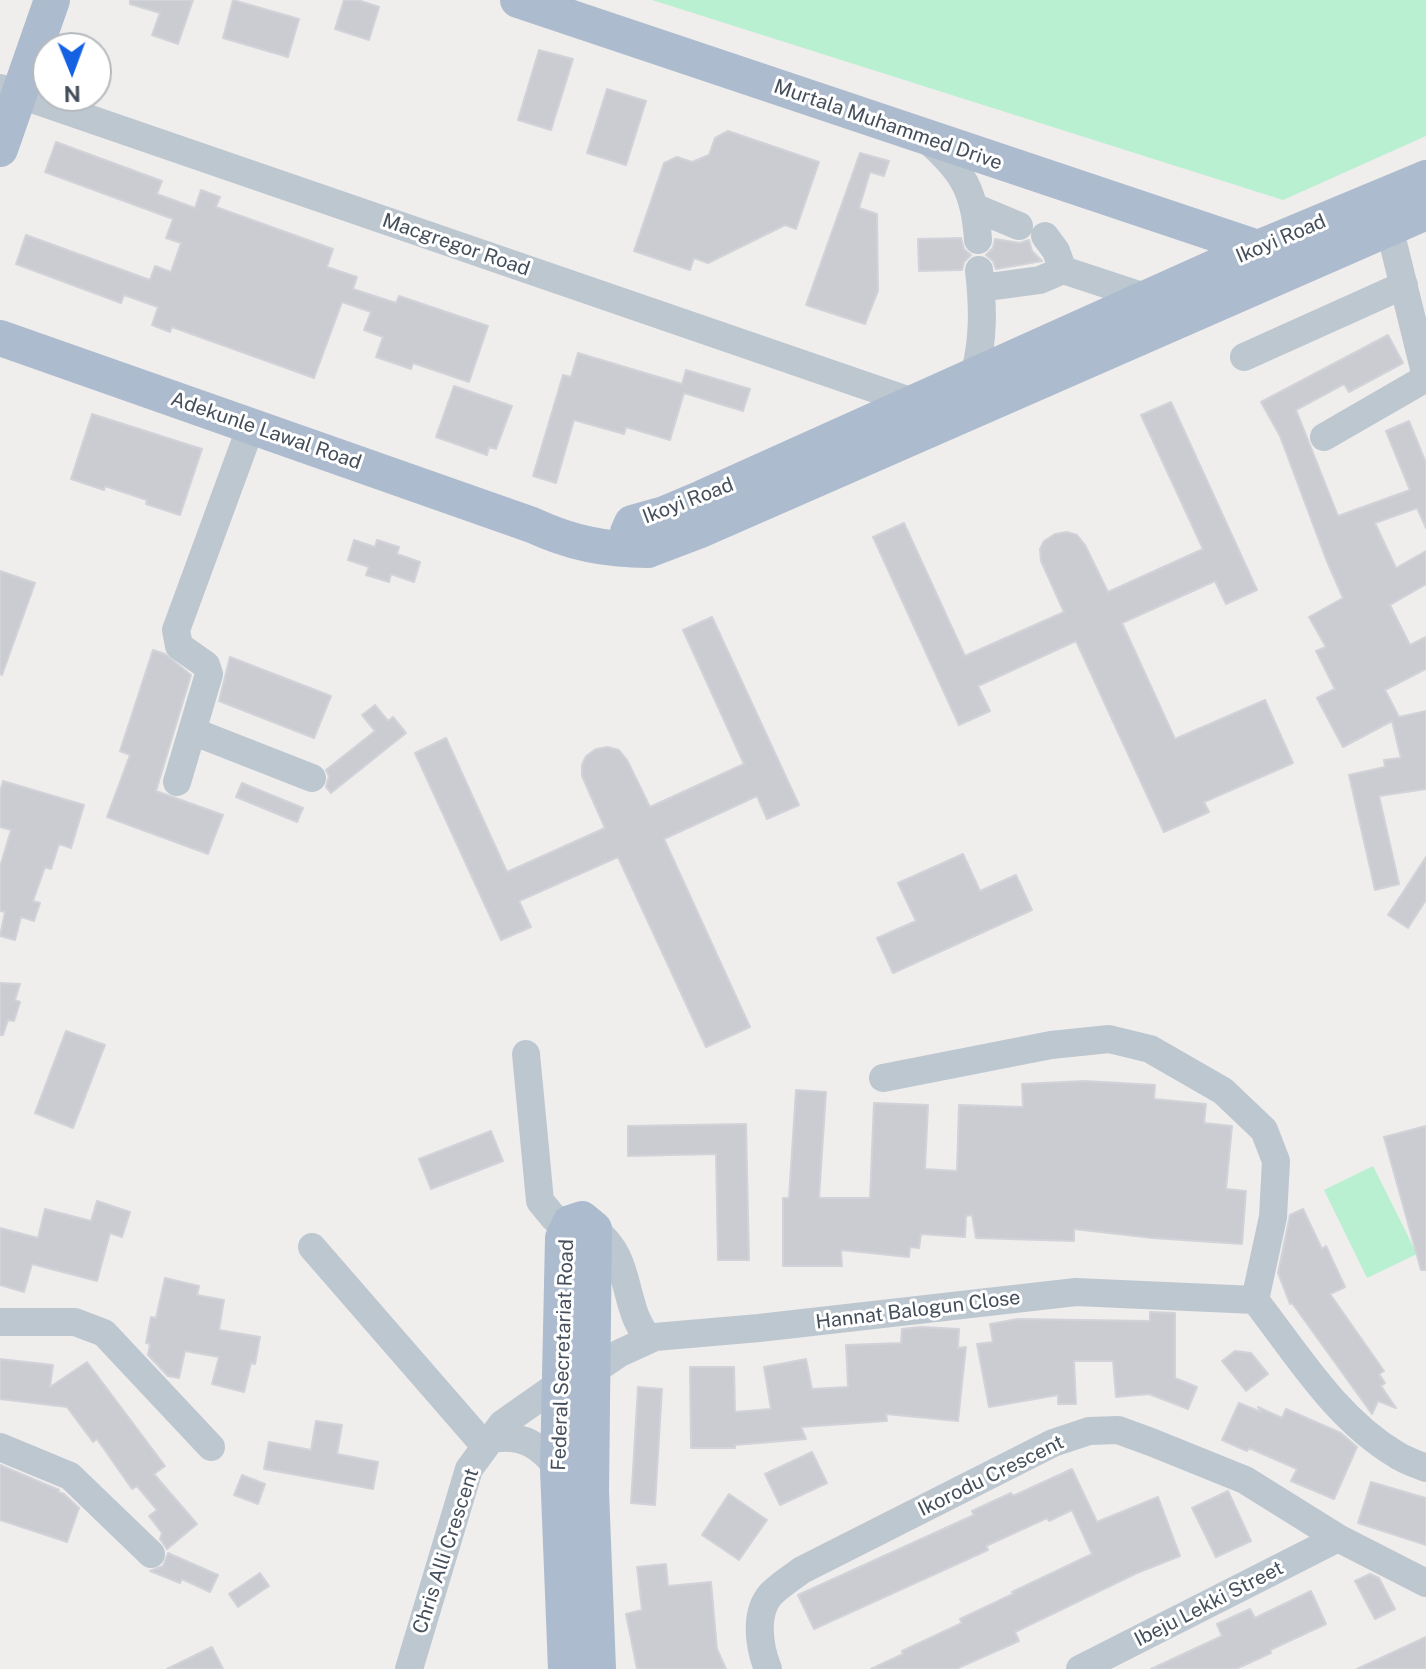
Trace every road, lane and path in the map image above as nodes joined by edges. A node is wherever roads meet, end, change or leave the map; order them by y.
1 (52, 0) edge
2 (518, 0) edge
3 (9, 92) edge
4 (923, 136) junction
5 (0, 149) edge
6 (1426, 178) edge
7 (976, 208) junction
8 (1386, 212) junction
9 (1426, 212) edge
10 (1186, 226) junction
11 (978, 240) dead end
12 (1258, 248) junction
13 (1063, 270) junction
14 (1289, 271) junction
15 (1192, 278) junction
16 (1404, 285) junction
17 (1148, 298) junction
18 (0, 338) edge
19 (1244, 357) dead end
20 (974, 376) junction
21 (1426, 377) edge
22 (913, 402) junction
23 (251, 426) junction
24 (1324, 437) dead end
25 (640, 536) junction
26 (192, 731) junction
27 (312, 778) dead end
28 (177, 782) dead end
29 (526, 1054) dead end
30 (883, 1078) dead end
31 (582, 1226) junction
32 (312, 1247) dead end
33 (1255, 1300) junction
34 (0, 1322) edge
35 (647, 1338) junction
36 (575, 1378) junction
37 (488, 1442) junction
38 (0, 1447) edge
39 (211, 1447) dead end
40 (1426, 1468) edge
41 (558, 1469) junction
42 (1338, 1538) junction
43 (151, 1554) dead end
44 (1426, 1583) edge
45 (409, 1669) edge
46 (566, 1669) edge
47 (598, 1669) edge
48 (768, 1669) edge
49 (1080, 1669) edge

1 - 3 main road
2 - 4 main road, Murtala Muhammed Drive
3 - 5 main road
3 - 22 street, Macgregor Road
4 - 7 street
4 - 10 main road, Murtala Muhammed Drive
6 - 8 main road, Ikoyi Road
7 - 11 street
7 - 13 street
8 - 9 main road, Ikoyi Road
8 - 12 main road, Ikoyi Road
8 - 14 main road, Ikoyi Road
8 - 16 street
10 - 12 main road, Murtala Muhammed Drive
10 - 15 main road
12 - 14 main road, Murtala Muhammed Drive
12 - 15 main road, Ikoyi Road
13 - 17 street
13 - 20 street
14 - 25 main road, Ikoyi Road
15 - 17 main road, Ikoyi Road
16 - 19 street
16 - 21 street
17 - 20 main road, Ikoyi Road
18 - 23 main road, Adekunle Lawal Road
20 - 22 main road, Ikoyi Road
21 - 24 street
22 - 25 main road, Ikoyi Road
23 - 25 main road, Adekunle Lawal Road
23 - 26 street
26 - 27 street
26 - 28 street
29 - 31 street
30 - 33 street
31 - 35 street
31 - 36 main road, Federal Secretariat Road
32 - 37 street
33 - 35 street, Hannat Balogun Close
33 - 40 street
34 - 39 street
35 - 36 street, Hannat Balogun Close
36 - 37 street, Chris Alli Crescent
36 - 41 main road, Federal Secretariat Road
36 - 47 main road, Federal Secretariat Road
37 - 41 street
37 - 45 street, Chris Alli Crescent
38 - 43 street
41 - 46 main road, Federal Secretariat Road
42 - 44 street, Ikorodu Crescent
42 - 48 street, Ikorodu Crescent
42 - 49 street, Ibeju Lekki Street

